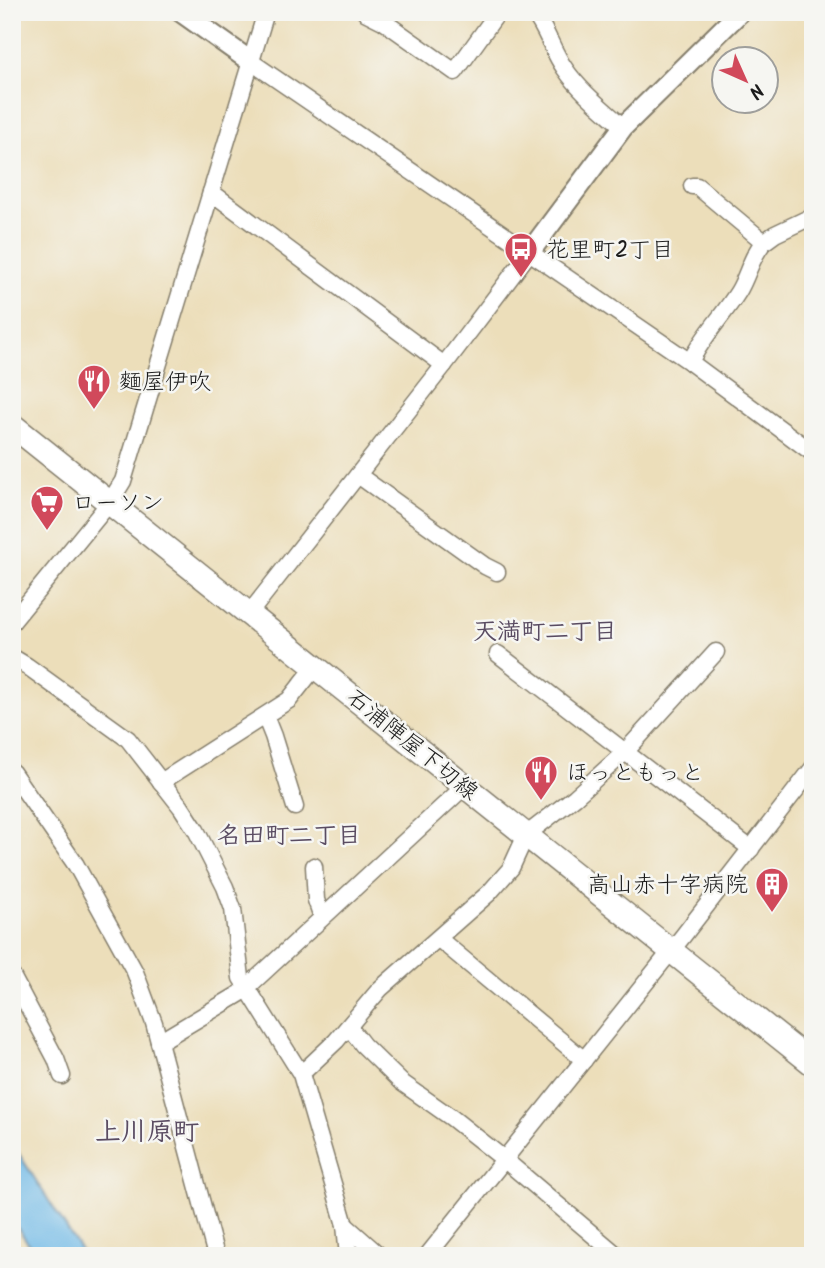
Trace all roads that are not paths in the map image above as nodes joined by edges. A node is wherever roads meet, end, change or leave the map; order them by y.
1 (181, 12) edge
2 (266, 12) edge
3 (365, 12) edge
4 (498, 12) edge
5 (533, 12) edge
6 (740, 12) edge
7 (250, 61) junction
8 (623, 127) junction
9 (692, 186) dead end
10 (211, 192) junction
11 (813, 216) edge
12 (764, 242) junction
13 (529, 253) junction
14 (691, 362) junction
15 (444, 365) junction
16 (12, 425) edge
17 (813, 453) edge
18 (358, 475) junction
19 (110, 502) junction
20 (497, 572) dead end
21 (248, 615) junction
22 (12, 622) edge
23 (716, 652) dead end
24 (498, 653) dead end
25 (12, 657) edge
26 (315, 667) junction
27 (265, 716) junction
28 (625, 752) junction
29 (813, 768) edge
30 (12, 772) edge
31 (161, 782) junction
32 (465, 786) junction
33 (295, 807) dead end
34 (526, 835) junction
35 (751, 849) junction
36 (314, 866) dead end
37 (322, 917) junction
38 (439, 939) junction
39 (671, 951) junction
40 (12, 976) edge
41 (248, 988) junction
42 (349, 1027) junction
43 (159, 1042) junction
44 (584, 1060) junction
45 (813, 1064) edge
46 (301, 1074) junction
47 (62, 1076) dead end
48 (505, 1160) junction
49 (345, 1225) junction
50 (216, 1256) edge
51 (348, 1256) edge
52 (380, 1256) edge
53 (427, 1256) edge
54 (618, 1256) edge

1 - 7 street
2 - 7 street
3 - 4 street
5 - 8 street
6 - 8 street
7 - 10 street
7 - 13 street
8 - 13 street
9 - 12 street
10 - 15 street
10 - 19 street
11 - 12 street
12 - 14 street
13 - 14 street
13 - 15 street
14 - 17 street
15 - 18 street
16 - 19 main road, 石浦陣屋下切線
18 - 20 street
18 - 21 street
19 - 21 main road, 石浦陣屋下切線
19 - 22 street
21 - 26 main road, 石浦陣屋下切線
23 - 28 street
24 - 28 street
25 - 31 street
26 - 27 street
26 - 32 main road, 石浦陣屋下切線
27 - 31 street
27 - 33 street
28 - 34 street
28 - 35 street
29 - 35 street
30 - 43 street
31 - 41 street
32 - 34 main road, 石浦陣屋下切線
32 - 37 street
34 - 38 street
34 - 39 main road, 石浦陣屋下切線
35 - 39 street
36 - 37 street
37 - 41 street
38 - 42 street
38 - 44 street
39 - 44 street
39 - 45 main road, 石浦陣屋下切線
40 - 47 street
41 - 43 street
41 - 46 street
42 - 46 street
42 - 48 street
43 - 50 street
44 - 48 street
46 - 49 street
48 - 53 street
48 - 54 street
49 - 51 street
49 - 52 street

